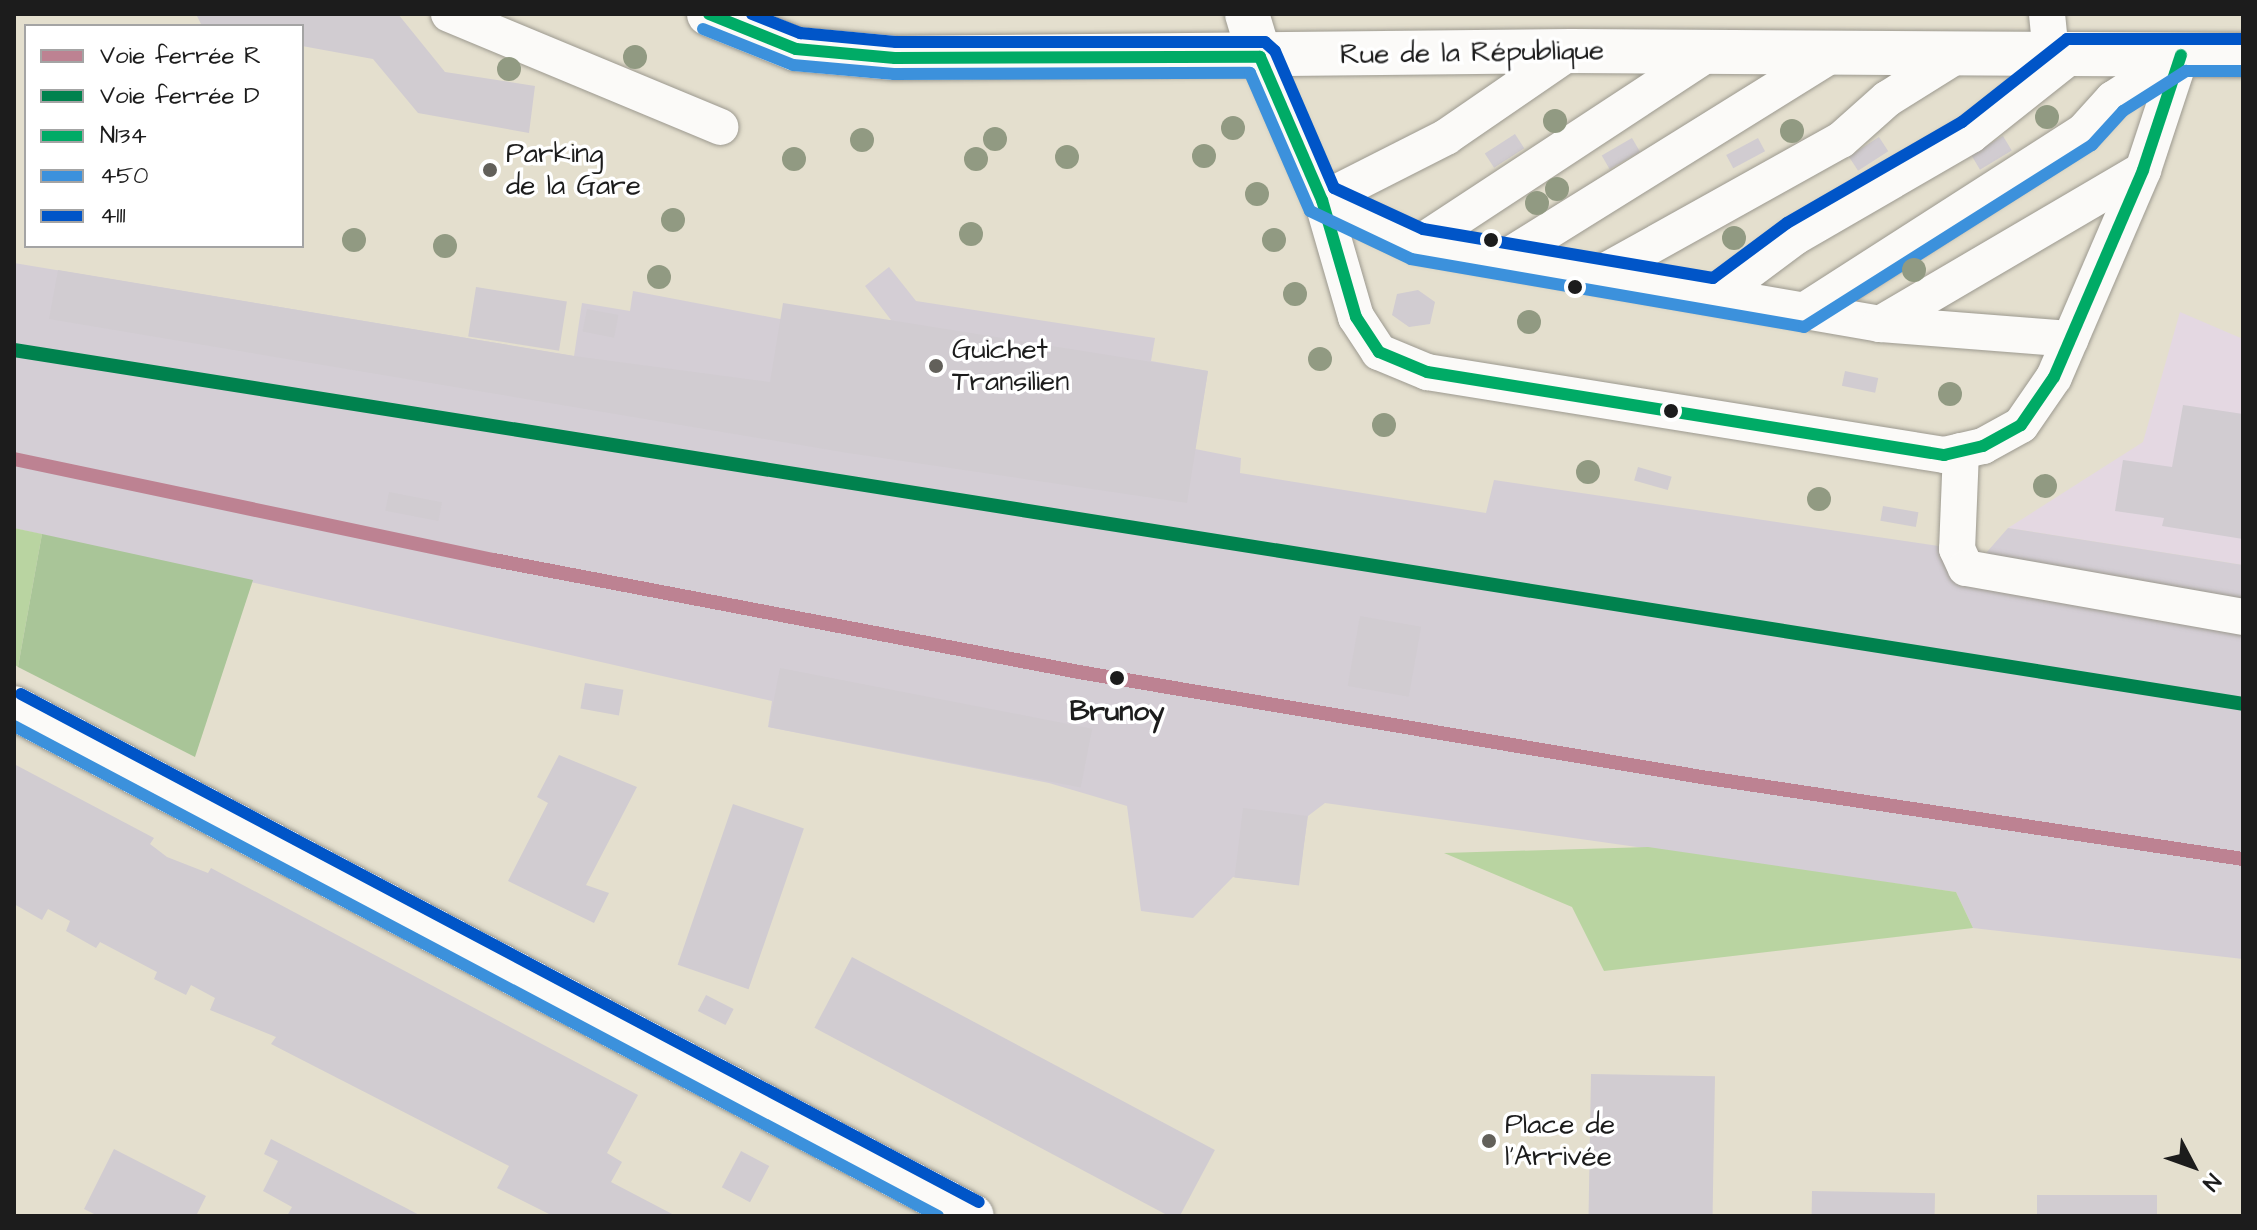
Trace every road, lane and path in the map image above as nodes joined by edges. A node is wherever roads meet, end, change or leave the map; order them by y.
1 (449, 14) edge
2 (709, 14) edge
3 (1247, 14) edge
4 (2057, 41) edge
5 (1571, 51) junction
6 (1712, 51) junction
7 (1836, 52) junction
8 (1959, 54) junction
9 (2181, 55) junction
10 (2243, 55) edge
11 (1260, 57) junction
12 (720, 127) dead end
13 (2143, 170) junction
14 (1322, 200) junction
15 (1418, 244) junction
16 (1505, 258) junction
17 (1600, 274) junction
18 (1717, 295) junction
19 (1804, 311) junction
20 (1880, 324) junction
21 (2070, 339) junction
22 (1961, 451) junction
23 (2243, 617) edge
24 (14, 708) edge
25 (972, 1216) edge

1 - 12 lane
2 - 11 street, Rue de la République
3 - 11 street
4 - 8 street, Rue de la République
4 - 9 street, Rue de la République
4 - 18 lane
5 - 6 street, Rue de la République
5 - 11 street, Rue de la République
5 - 14 lane
6 - 7 street, Rue de la République
6 - 15 lane
7 - 8 street, Rue de la République
7 - 16 lane
8 - 17 lane
9 - 10 street, Rue de la République
9 - 13 lane
9 - 19 lane
11 - 14 lane
13 - 20 lane
13 - 21 lane
14 - 15 lane
14 - 22 lane
15 - 16 lane
16 - 17 lane
17 - 18 lane
18 - 19 lane
19 - 20 lane
20 - 21 lane
21 - 22 lane
22 - 23 lane
24 - 25 street

